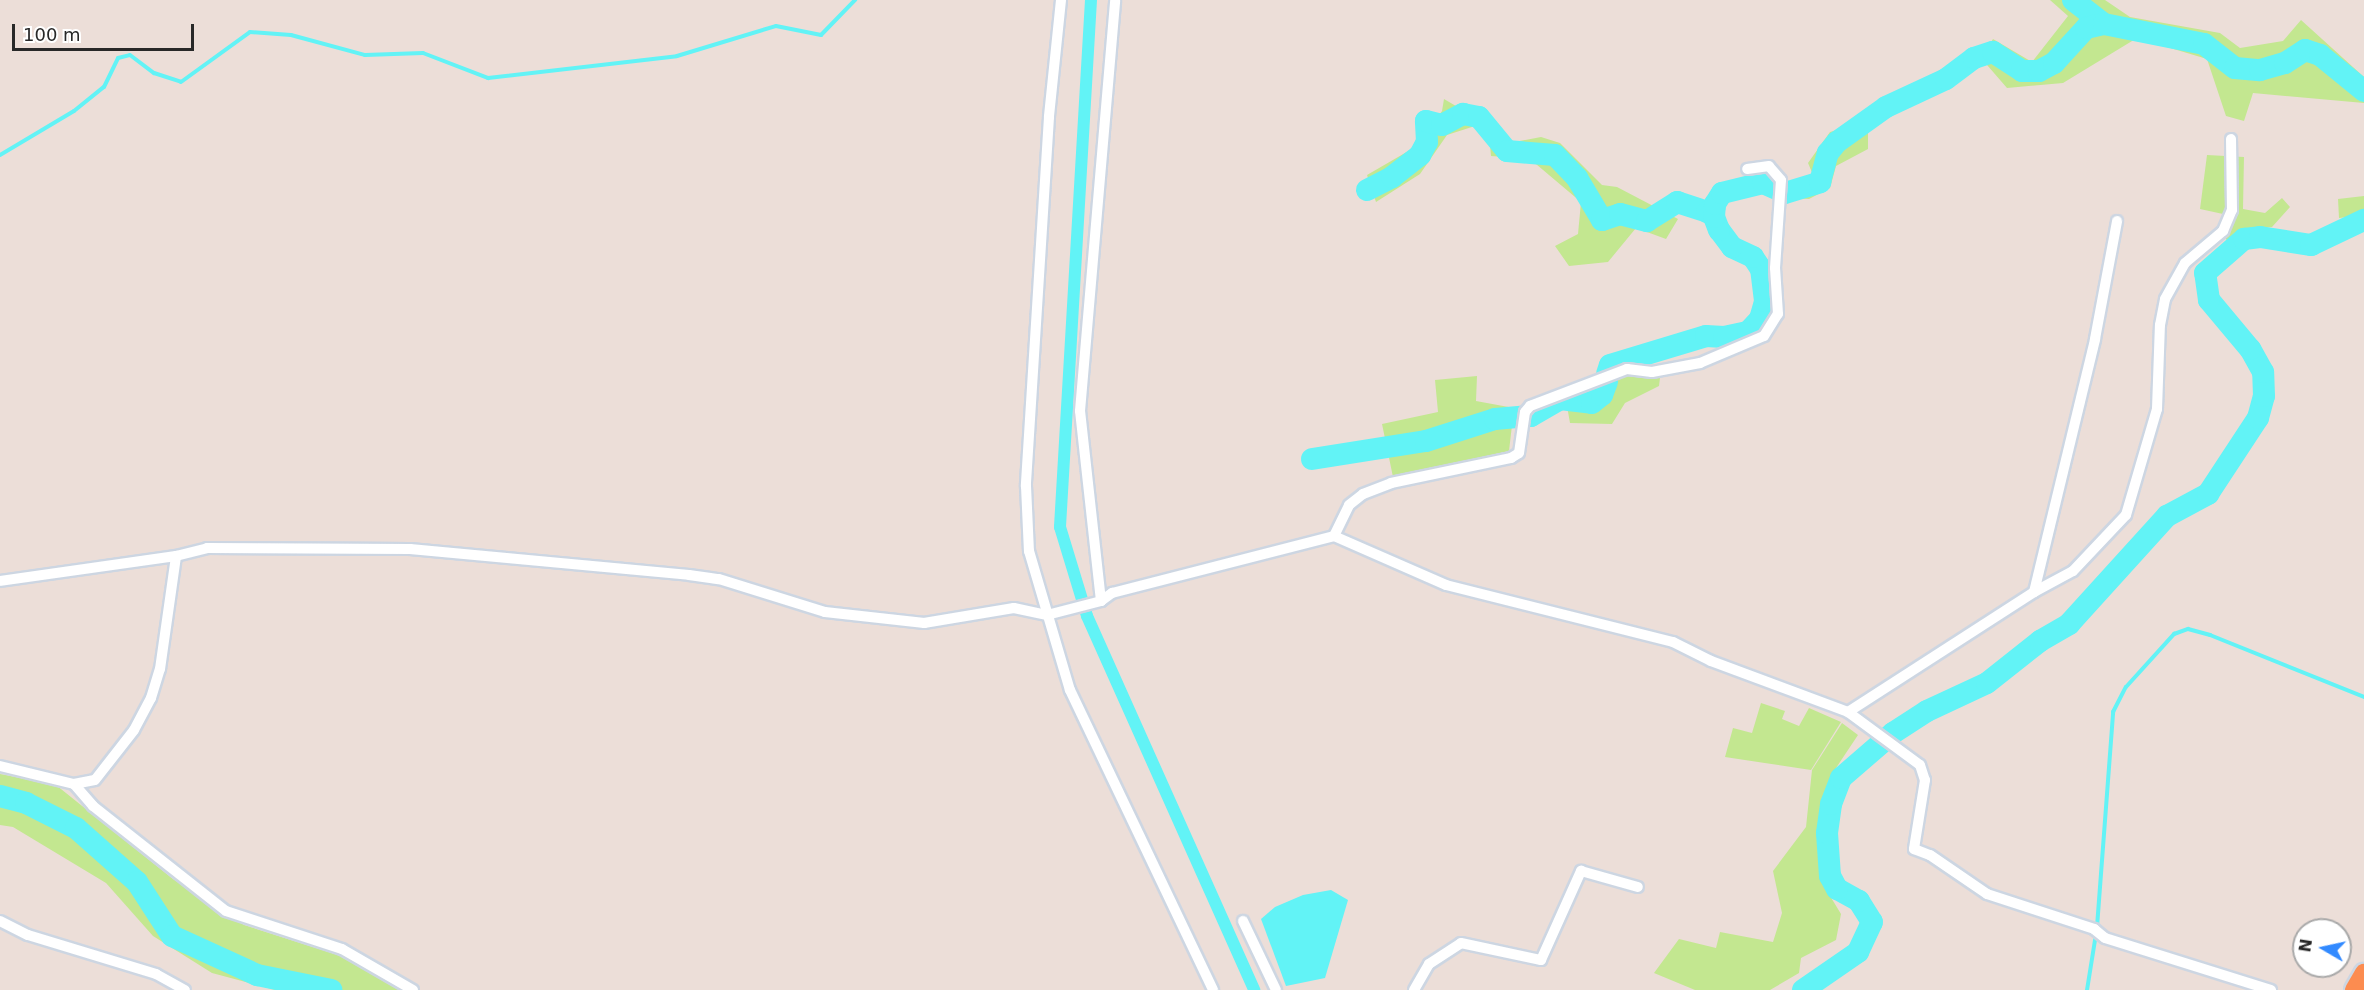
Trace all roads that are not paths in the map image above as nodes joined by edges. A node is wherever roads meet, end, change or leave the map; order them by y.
1 (1061, 0) edge
2 (1114, 0) edge
3 (2231, 139) dead end
4 (1747, 169) dead end
5 (2117, 221) dead end
6 (1334, 536) junction
7 (176, 556) junction
8 (0, 581) edge
9 (2034, 592) junction
10 (1101, 601) junction
11 (1047, 615) junction
12 (1849, 713) junction
13 (0, 766) edge
14 (74, 784) junction
15 (1638, 888) dead end
16 (0, 921) edge
17 (1243, 921) dead end
18 (2364, 973) edge
19 (185, 990) edge
20 (413, 990) edge
21 (1213, 990) edge
22 (1276, 990) edge
23 (1414, 990) edge
24 (2271, 990) edge
25 (2354, 990) edge

1 - 11 street
2 - 10 street
3 - 9 street
4 - 6 street
5 - 9 street
6 - 10 street
6 - 12 street
7 - 8 street
7 - 11 street
7 - 14 street
9 - 12 street
10 - 11 street
11 - 21 street
12 - 24 street
13 - 14 street
14 - 20 street
15 - 23 street
16 - 19 street
17 - 22 street
18 - 25 highway

